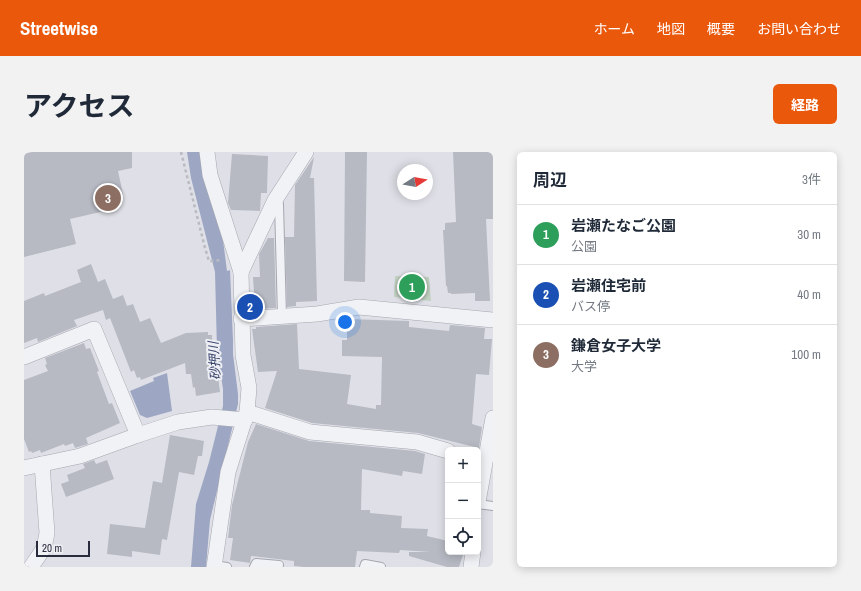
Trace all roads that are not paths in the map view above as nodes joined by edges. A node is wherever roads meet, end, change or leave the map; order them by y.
1 (207, 152) edge
2 (306, 152) edge
3 (275, 200) junction
4 (240, 272) junction
5 (282, 316) junction
6 (241, 319) junction
7 (493, 320) edge
8 (24, 357) edge
9 (244, 417) junction
10 (493, 418) edge
11 (138, 435) junction
12 (445, 450) edge
13 (481, 461) edge
14 (42, 464) junction
15 (24, 468) edge
16 (481, 504) edge
17 (493, 506) edge
18 (473, 555) edge
19 (279, 565) dead end
20 (218, 566) edge
21 (31, 567) edge
22 (254, 567) edge
23 (364, 567) edge
24 (381, 567) edge
25 (471, 567) edge

1 - 4 street
2 - 3 street
3 - 4 street
3 - 5 lane
4 - 6 street
5 - 6 street
5 - 7 street
6 - 9 street
8 - 11 street
9 - 11 street
9 - 12 street
9 - 20 street
10 - 13 street
11 - 14 street
14 - 15 street
14 - 21 street
16 - 17 lane
18 - 25 street
19 - 22 lane
23 - 24 lane

